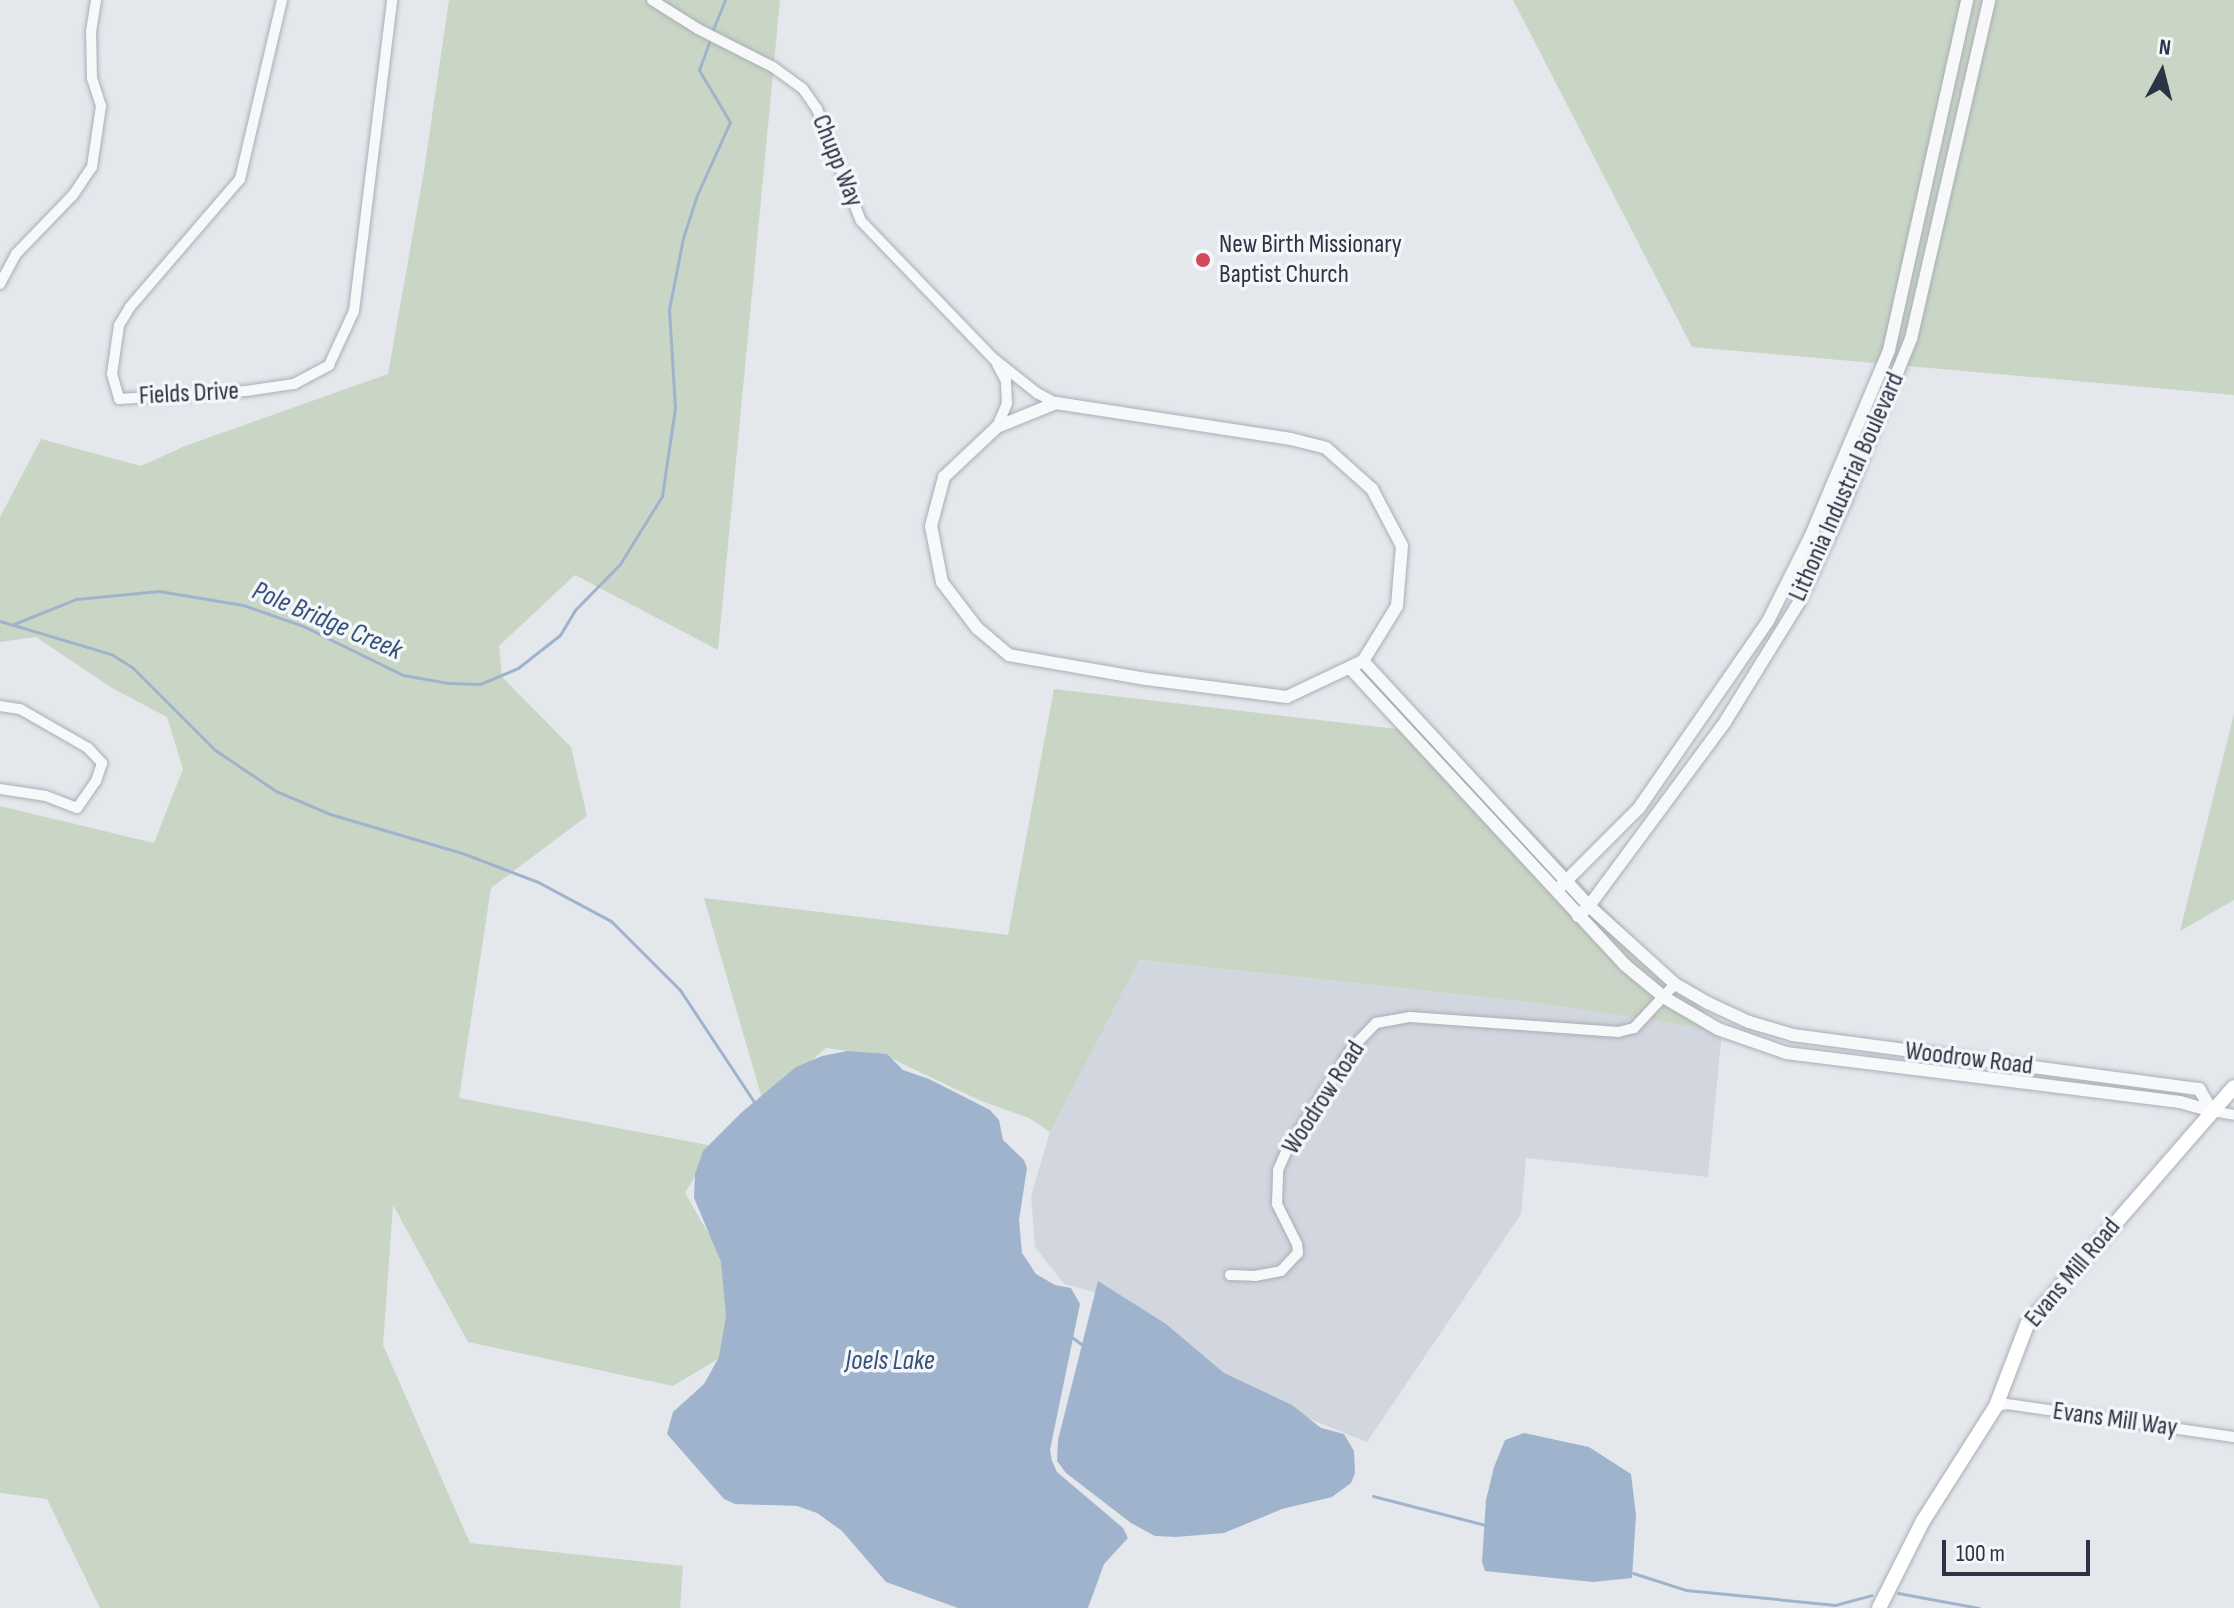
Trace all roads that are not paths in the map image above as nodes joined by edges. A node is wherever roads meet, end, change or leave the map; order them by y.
1 (96, 0) edge
2 (282, 0) edge
3 (392, 0) edge
4 (652, 0) edge
5 (1967, 0) edge
6 (1989, 0) edge
7 (0, 284) edge
8 (994, 359) junction
9 (1056, 403) junction
10 (997, 427) junction
11 (1363, 661) junction
12 (1350, 668) junction
13 (0, 706) edge
14 (0, 789) edge
15 (1567, 881) junction
16 (1556, 891) junction
17 (1589, 906) junction
18 (1578, 916) junction
19 (1675, 984) junction
20 (1665, 998) junction
21 (2234, 1087) edge
22 (2212, 1111) junction
23 (2234, 1115) edge
24 (1230, 1275) dead end
25 (1996, 1406) junction
26 (2234, 1437) edge
27 (1879, 1608) edge

1 - 7 street
2 - 3 street, Fields Drive
4 - 8 street, Chupp Way
5 - 15 street, Lithonia Industrial Boulevard
6 - 17 street, Lithonia Industrial Boulevard
8 - 9 street, Chupp Way
8 - 10 street
9 - 10 street
9 - 11 street
10 - 12 street
11 - 12 street
11 - 15 street, Woodrow Road
12 - 16 street, Woodrow Road
13 - 14 street
15 - 16 street, Lithonia Industrial Boulevard
15 - 17 street, Woodrow Road
16 - 18 street, Woodrow Road
17 - 18 street, Lithonia Industrial Boulevard
17 - 19 street, Woodrow Road
18 - 20 street, Woodrow Road
19 - 20 street, Woodrow Road
19 - 22 street, Woodrow Road
20 - 22 street, Woodrow Road
20 - 24 street, Woodrow Road
21 - 22 main road, Evans Mill Road
22 - 23 street, Woodrow Road
22 - 25 main road, Evans Mill Road
25 - 26 street, Evans Mill Way
25 - 27 main road, Evans Mill Road

